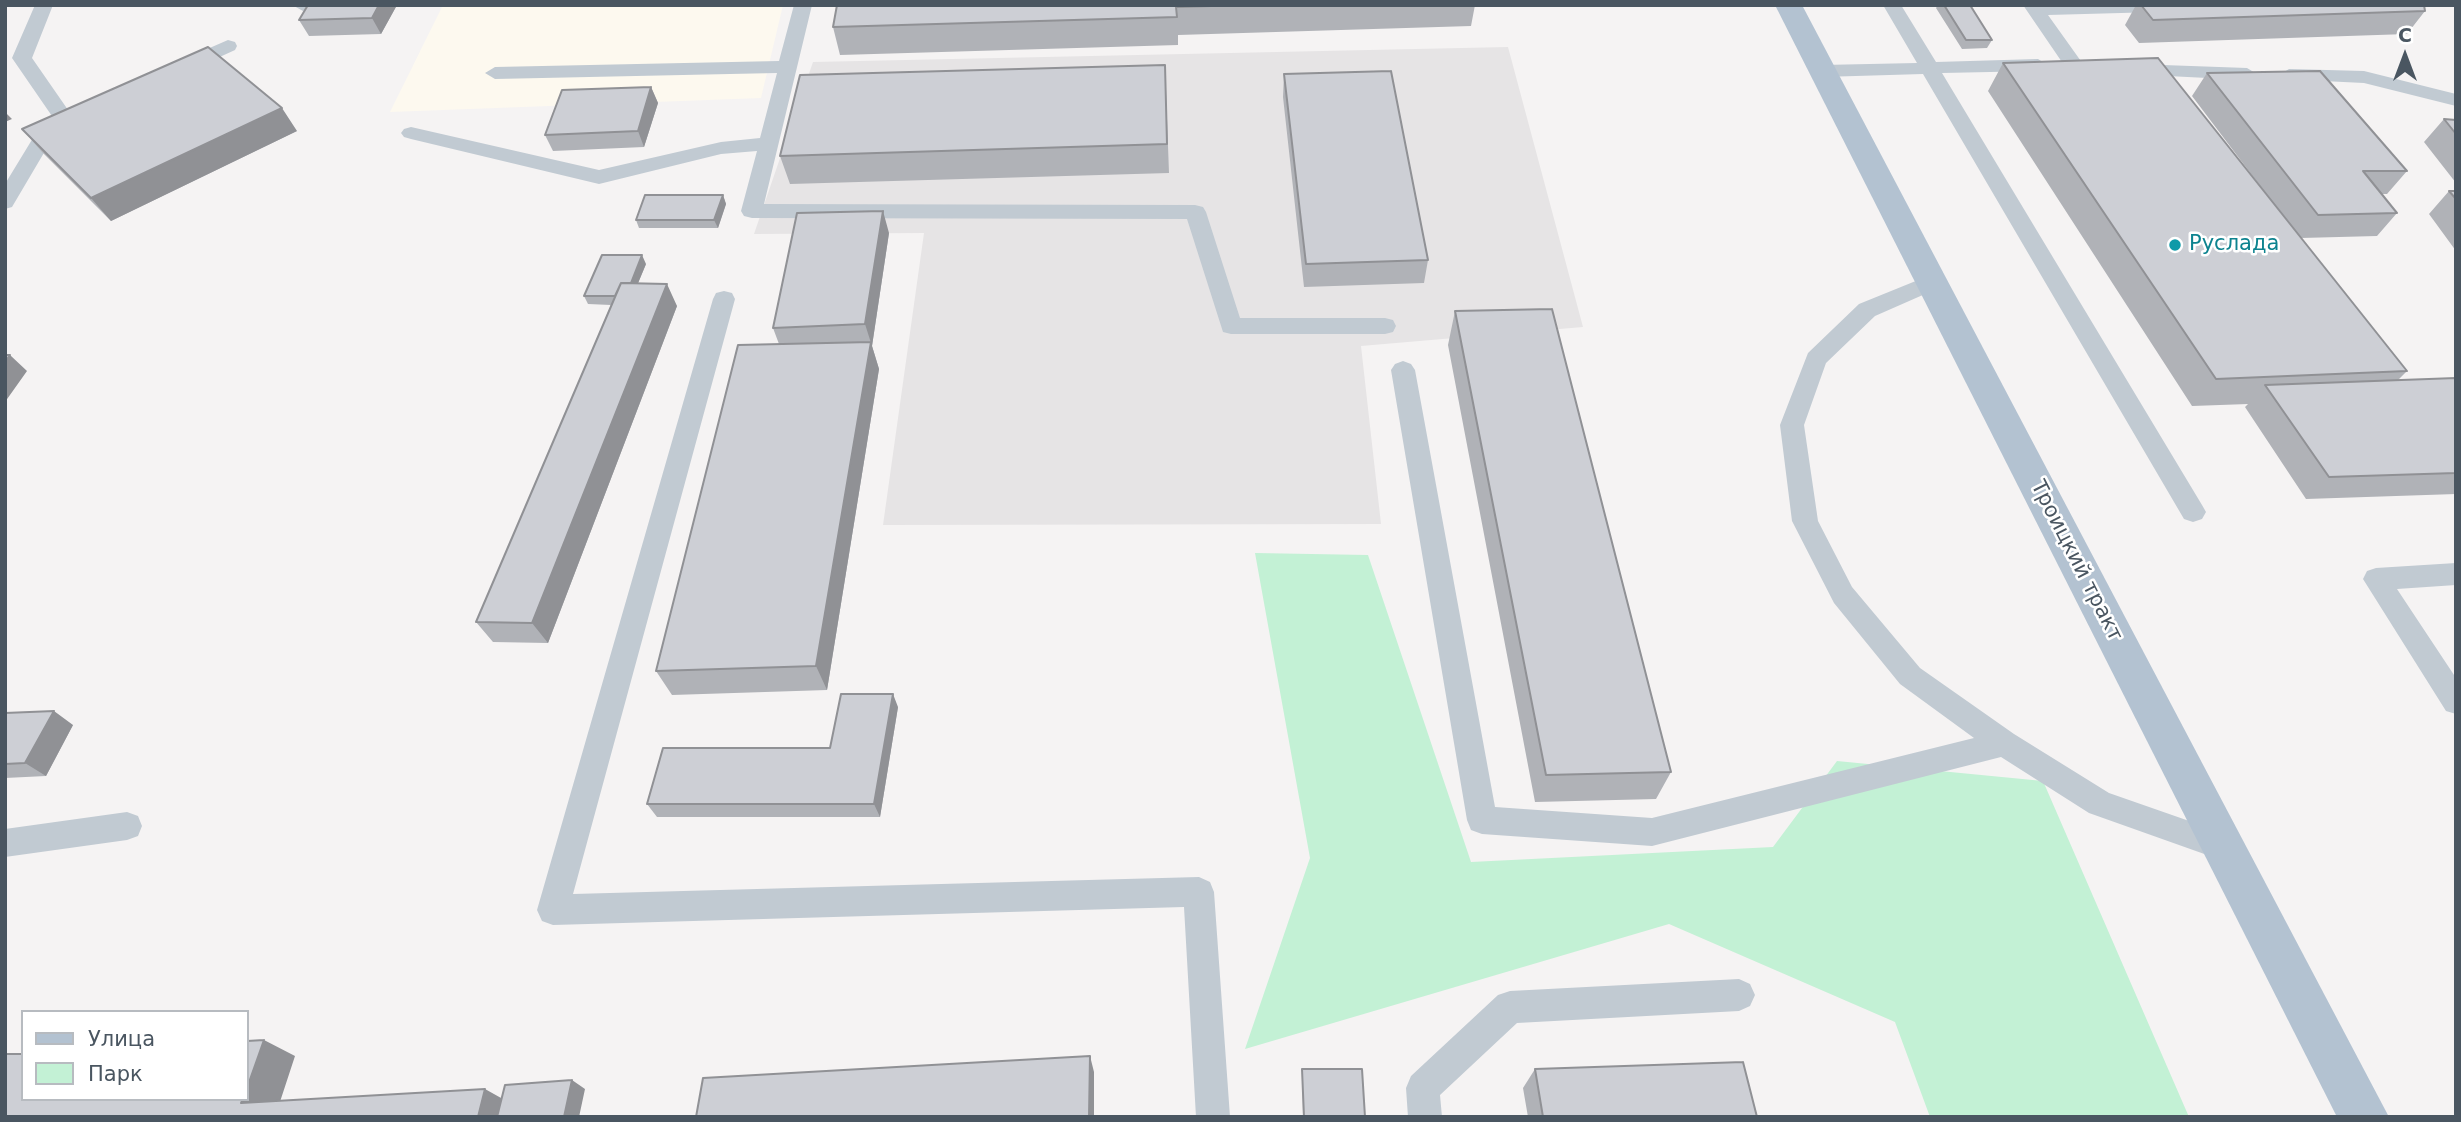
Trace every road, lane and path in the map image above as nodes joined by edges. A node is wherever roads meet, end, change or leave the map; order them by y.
1 (44, 5) edge
2 (803, 5) edge
3 (1788, 5) edge
4 (1892, 5) edge
5 (2231, 5) edge
6 (2034, 8) edge
7 (228, 46) dead end
8 (2074, 64) junction
9 (788, 67) junction
10 (1930, 68) junction
11 (1822, 71) junction
12 (2159, 72) junction
13 (495, 73) dead end
14 (165, 74) edge
15 (2176, 94) edge
16 (2456, 100) edge
17 (411, 133) dead end
18 (769, 143) junction
19 (5, 202) edge
20 (1933, 282) junction
21 (724, 299) dead end
22 (1385, 326) dead end
23 (1403, 370) dead end
24 (2193, 512) dead end
25 (2456, 574) edge
26 (2456, 702) edge
27 (2004, 743) junction
28 (127, 826) dead end
29 (5, 843) edge
30 (2224, 846) junction
31 (1739, 995) dead end
32 (1213, 1117) edge
33 (1425, 1117) edge
34 (2364, 1117) edge

1 - 19 lane
2 - 9 lane
3 - 11 main road, Троицкий тракт
4 - 10 lane
5 - 6 lane
6 - 8 lane
7 - 14 lane
8 - 10 lane
8 - 12 lane
9 - 13 lane
9 - 18 lane
10 - 11 lane
10 - 24 lane
11 - 20 main road, Троицкий тракт
12 - 15 lane
12 - 16 lane
17 - 18 lane
18 - 22 lane
20 - 27 lane
20 - 30 main road, Троицкий тракт
21 - 32 lane
23 - 27 lane
25 - 26 lane
27 - 30 lane
28 - 29 lane
30 - 34 main road, Троицкий тракт
31 - 33 lane

